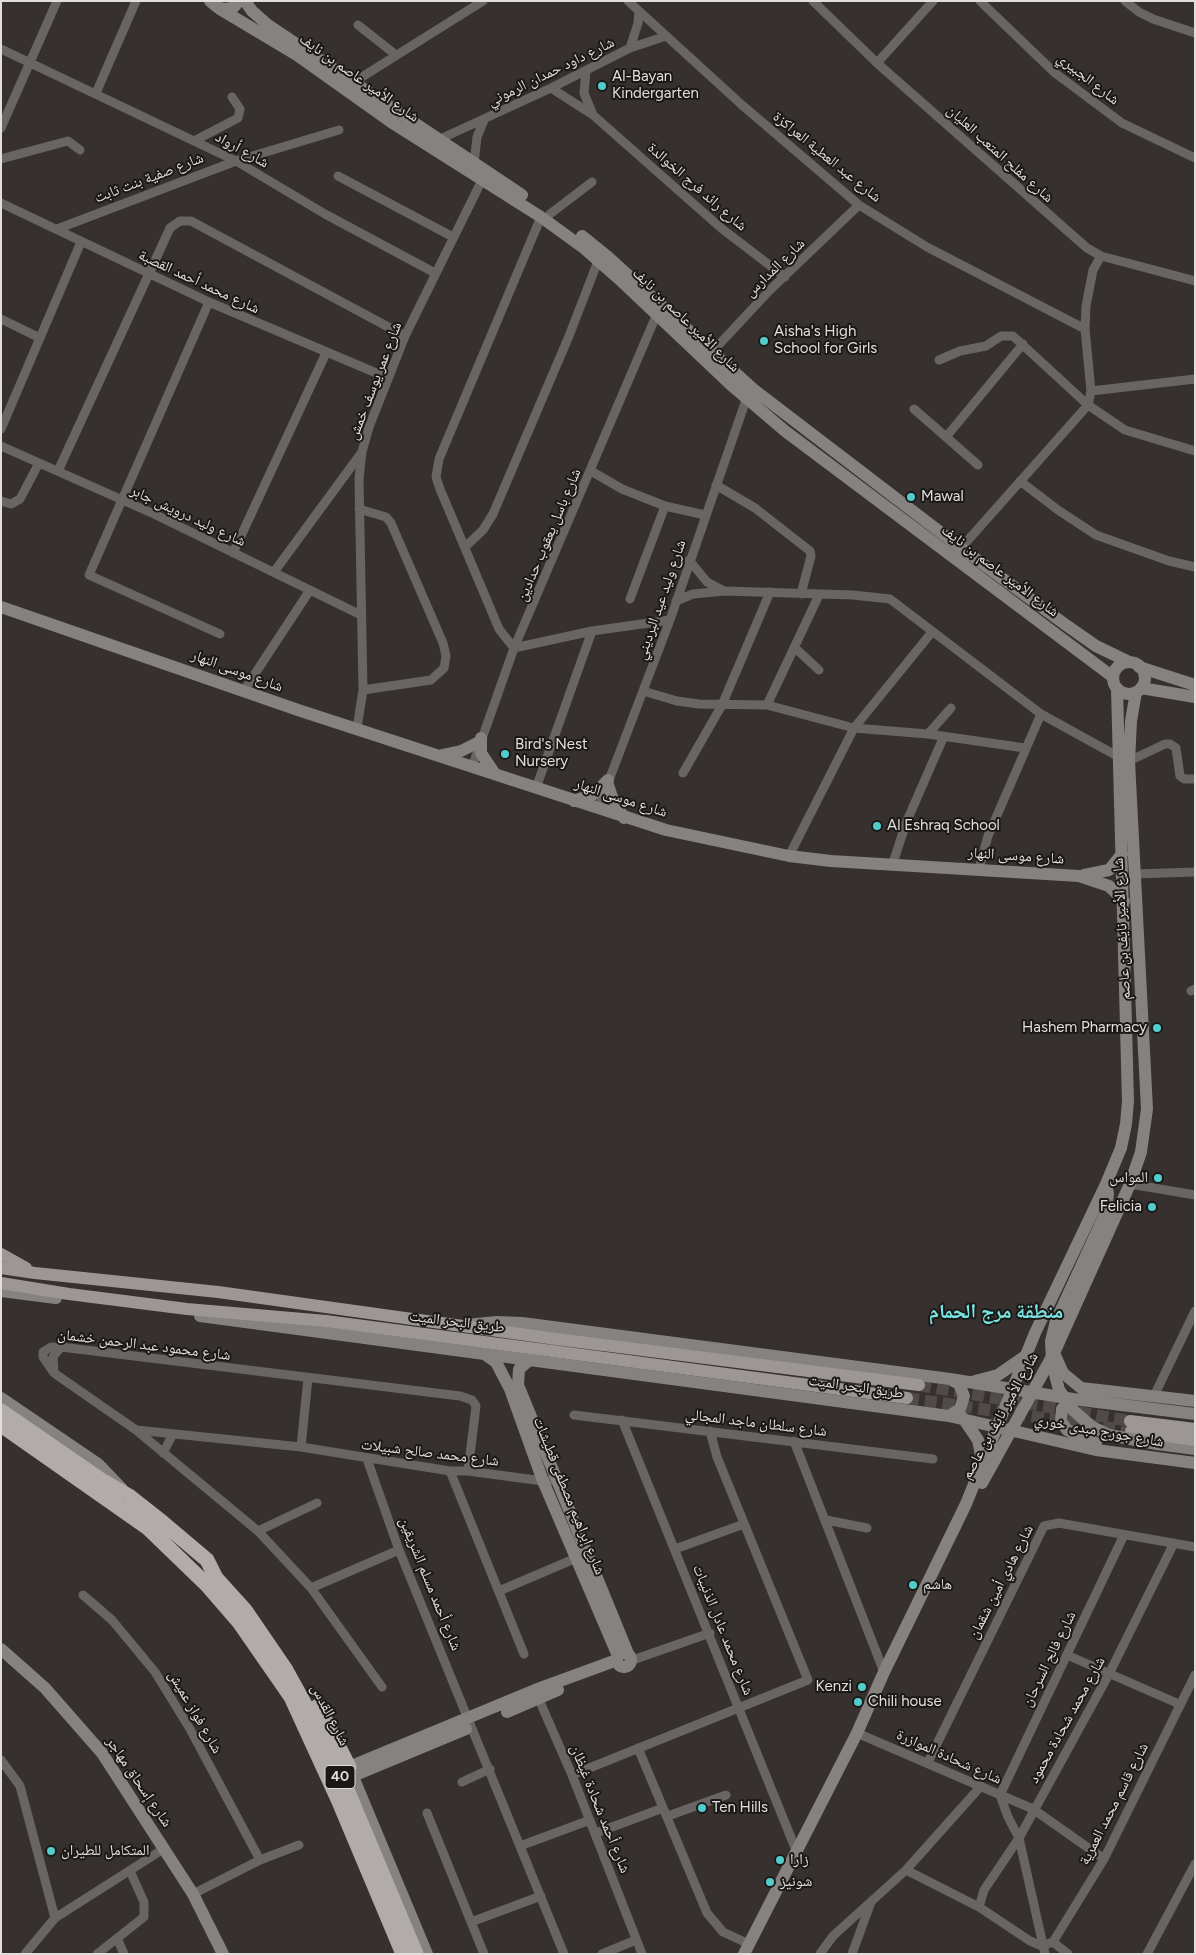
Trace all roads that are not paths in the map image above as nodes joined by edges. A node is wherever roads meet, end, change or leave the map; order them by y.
1 (136, 1) edge
2 (239, 1) edge
3 (245, 1) edge
4 (483, 1) edge
5 (628, 1) edge
6 (813, 1) edge
7 (933, 1) edge
8 (980, 1) edge
9 (1125, 1) edge
10 (56, 2) edge
11 (211, 4) edge
12 (639, 11) junction
13 (358, 25) dead end
14 (1195, 33) edge
15 (666, 36) junction
16 (630, 48) junction
17 (1, 49) edge
18 (396, 55) junction
19 (30, 62) junction
20 (877, 63) junction
21 (586, 71) junction
22 (354, 82) junction
23 (551, 88) junction
24 (96, 93) junction
25 (232, 97) dead end
26 (593, 115) junction
27 (484, 120) junction
28 (1, 128) edge
29 (339, 130) dead end
30 (196, 140) junction
31 (438, 140) junction
32 (80, 150) dead end
33 (1195, 158) edge
34 (1, 159) edge
35 (236, 160) junction
36 (474, 163) junction
37 (338, 176) dead end
38 (482, 180) junction
39 (592, 182) dead end
40 (1, 203) edge
41 (859, 205) junction
42 (545, 216) junction
43 (57, 229) junction
44 (454, 237) junction
45 (81, 242) junction
46 (1101, 256) junction
47 (598, 261) junction
48 (435, 273) junction
49 (149, 274) junction
50 (785, 276) junction
51 (1195, 281) edge
52 (209, 302) junction
53 (656, 316) junction
54 (1, 319) edge
55 (1085, 329) junction
56 (405, 336) junction
57 (40, 338) junction
58 (1023, 344) junction
59 (712, 352) junction
60 (326, 353) junction
61 (939, 360) dead end
62 (388, 378) junction
63 (1195, 379) edge
64 (1091, 391) junction
65 (746, 400) junction
66 (1088, 405) junction
67 (914, 409) dead end
68 (1, 429) edge
69 (946, 437) junction
70 (1, 446) edge
71 (1195, 451) edge
72 (362, 452) junction
73 (39, 463) junction
74 (978, 465) dead end
75 (58, 471) junction
76 (591, 471) junction
77 (1020, 480) junction
78 (716, 485) junction
79 (122, 500) junction
80 (1, 501) edge
81 (665, 506) junction
82 (360, 509) junction
83 (704, 515) junction
84 (464, 546) junction
85 (961, 548) junction
86 (233, 552) junction
87 (689, 560) junction
88 (1195, 567) edge
89 (274, 572) junction
90 (310, 590) junction
91 (725, 591) junction
92 (770, 592) junction
93 (800, 594) junction
94 (818, 595) junction
95 (630, 599) dead end
96 (676, 601) junction
97 (1, 607) edge
98 (361, 615) junction
99 (670, 620) junction
100 (592, 631) junction
101 (932, 632) junction
102 (220, 634) dead end
103 (794, 647) junction
104 (514, 648) junction
105 (1130, 664) junction
106 (819, 670) dead end
107 (1115, 683) junction
108 (1195, 685) edge
109 (363, 690) junction
110 (1139, 690) junction
111 (643, 691) junction
112 (243, 692) junction
113 (1195, 696) edge
114 (722, 705) junction
115 (767, 705) junction
116 (951, 708) dead end
117 (1041, 714) junction
118 (357, 728) junction
119 (854, 728) junction
120 (928, 734) junction
121 (944, 736) junction
122 (480, 740) junction
123 (1025, 748) junction
124 (440, 756) junction
125 (1124, 759) junction
126 (472, 766) junction
127 (683, 773) dead end
128 (496, 774) junction
129 (1195, 779) edge
130 (608, 781) junction
131 (536, 788) junction
132 (574, 800) junction
133 (598, 809) junction
134 (624, 818) junction
135 (1122, 854) junction
136 (789, 856) junction
137 (892, 866) junction
138 (979, 869) junction
139 (1195, 872) edge
140 (1136, 874) junction
141 (1079, 876) junction
142 (1124, 901) junction
143 (1106, 1184) junction
144 (1130, 1184) junction
145 (1195, 1195) edge
146 (1, 1254) edge
147 (1, 1268) edge
148 (35, 1273) junction
149 (1, 1283) edge
150 (1, 1291) edge
151 (1195, 1312) edge
152 (461, 1326) junction
153 (484, 1353) junction
154 (1054, 1353) junction
155 (1025, 1355) junction
156 (531, 1358) junction
157 (308, 1378) junction
158 (950, 1379) junction
159 (965, 1381) junction
160 (919, 1385) tunnel mouth
161 (1012, 1390) junction
162 (1032, 1393) junction
163 (1154, 1396) junction
164 (1, 1398) edge
165 (907, 1398) tunnel mouth
166 (1073, 1399) junction
167 (1195, 1401) edge
168 (1, 1411) edge
169 (1195, 1414) edge
170 (574, 1415) dead end
171 (949, 1416) junction
172 (964, 1418) junction
173 (622, 1420) junction
174 (1, 1425) edge
175 (998, 1427) junction
176 (1195, 1429) edge
177 (136, 1430) junction
178 (710, 1431) junction
179 (1012, 1431) junction
180 (173, 1434) junction
181 (1041, 1438) junction
182 (1195, 1440) edge
183 (794, 1441) junction
184 (301, 1447) junction
185 (1000, 1449) junction
186 (1195, 1449) edge
187 (163, 1453) junction
188 (367, 1459) junction
189 (933, 1459) dead end
190 (1172, 1460) junction
191 (1195, 1463) edge
192 (982, 1465) junction
193 (450, 1471) junction
194 (468, 1471) junction
195 (557, 1480) junction
196 (542, 1481) junction
197 (129, 1496) junction
198 (317, 1503) dead end
199 (966, 1504) junction
200 (826, 1520) junction
201 (744, 1524) junction
202 (866, 1528) dead end
203 (258, 1531) junction
204 (1124, 1535) junction
205 (1174, 1543) junction
206 (1195, 1547) edge
207 (675, 1549) junction
208 (400, 1550) junction
209 (580, 1557) junction
210 (207, 1560) junction
211 (311, 1588) junction
212 (499, 1591) junction
213 (83, 1595) dead end
214 (242, 1616) junction
215 (710, 1633) junction
216 (1, 1649) edge
217 (524, 1654) dead end
218 (1066, 1655) junction
219 (623, 1659) junction
220 (884, 1672) junction
221 (1109, 1674) junction
222 (1195, 1675) edge
223 (382, 1688) dead end
224 (537, 1695) junction
225 (1179, 1704) junction
226 (739, 1709) junction
227 (471, 1722) junction
228 (857, 1733) junction
229 (638, 1748) junction
230 (1, 1760) edge
231 (928, 1762) junction
232 (490, 1769) junction
233 (351, 1771) junction
234 (572, 1775) junction
235 (462, 1782) dead end
236 (981, 1786) junction
237 (1000, 1795) junction
238 (726, 1796) dead end
239 (1032, 1809) junction
240 (666, 1812) junction
241 (427, 1813) dead end
242 (590, 1820) junction
243 (596, 1833) junction
244 (1019, 1838) junction
245 (299, 1845) dead end
246 (520, 1846) junction
247 (165, 1848) junction
248 (796, 1850) junction
249 (1104, 1859) junction
250 (260, 1860) junction
251 (1195, 1864) edge
252 (906, 1870) junction
253 (130, 1871) junction
254 (193, 1894) junction
255 (541, 1896) junction
256 (872, 1899) junction
257 (978, 1907) junction
258 (55, 1918) junction
259 (471, 1922) junction
260 (118, 1938) junction
261 (636, 1940) junction
262 (1053, 1942) junction
263 (747, 1949) edge
264 (1043, 1950) edge
265 (26, 1954) edge
266 (97, 1954) edge
267 (124, 1954) edge
268 (223, 1954) edge
269 (403, 1954) edge
270 (416, 1954) edge
271 (426, 1954) edge
272 (484, 1954) edge
273 (564, 1954) edge
274 (602, 1954) edge
275 (642, 1954) edge
276 (820, 1954) edge
277 (852, 1954) edge
278 (1068, 1954) edge
279 (1147, 1954) edge

1 - 24 street
2 - 11 street
3 - 22 street, شارع الأمير عاصم بن نايف
4 - 18 street
5 - 12 street, شارع عبد العطية العراكزة
6 - 20 street, شارع مفلح المتعب العليان
7 - 20 street
8 - 33 street, شارع الجبيري
9 - 14 street
10 - 19 street
11 - 38 street, شارع الأمير عاصم بن نايف
12 - 15 street, شارع عبد العطية العراكزة
12 - 16 street, شارع داود حمدان الرموني
13 - 18 street
15 - 16 street, شارع داود حمدان الرموني
15 - 41 street, شارع عبد العطية العراكزة
16 - 21 street, شارع داود حمدان الرموني
17 - 19 street, شارع أرواد
18 - 22 street
19 - 24 street, شارع أرواد
19 - 28 street
20 - 46 street, شارع مفلح المتعب العليان
21 - 23 street, شارع داود حمدان الرموني
21 - 26 street, شارع رائد فرج الخوالدة
22 - 31 street, شارع الأمير عاصم بن نايف
23 - 26 street, شارع رائد فرج الخوالدة
23 - 27 street, شارع داود حمدان الرموني
24 - 30 street, شارع أرواد
25 - 30 street
26 - 50 street, شارع رائد فرج الخوالدة
27 - 31 street, شارع داود حمدان الرموني
27 - 36 street, شارع داود حمدان الرموني
29 - 35 street, شارع صفية بنت ثابت
30 - 35 street, شارع أرواد
31 - 36 street, شارع الأمير عاصم بن نايف
32 - 34 street
35 - 43 street, شارع صفية بنت ثابت
35 - 48 street, شارع أرواد
36 - 42 street, شارع الأمير عاصم بن نايف
37 - 44 street
38 - 42 street, شارع الأمير عاصم بن نايف
38 - 44 street, شارع عمر يوسف خمش
39 - 42 street
40 - 43 street, شارع محمد أحمد القصبة
41 - 50 street, شارع المدارس
41 - 55 street, شارع عبد العطية العراكزة
42 - 47 street, شارع الأمير عاصم بن نايف
42 - 59 street, شارع الأمير عاصم بن نايف
42 - 84 street
43 - 45 street, شارع محمد أحمد القصبة
44 - 48 street, شارع عمر يوسف خمش
45 - 49 street, شارع محمد أحمد القصبة
45 - 57 street
46 - 51 street, شارع مفلح المتعب العليان
46 - 55 street
47 - 53 street, شارع الأمير عاصم بن نايف
47 - 84 street
48 - 56 street, شارع عمر يوسف خمش
49 - 52 street, شارع محمد أحمد القصبة
49 - 56 street
49 - 75 street
50 - 59 street, شارع المدارس
52 - 60 street, شارع محمد أحمد القصبة
52 - 79 street
53 - 65 street, شارع الأمير عاصم بن نايف
53 - 76 street, شارع باسل يعقوب حدادين
54 - 57 street
55 - 64 street
56 - 62 street, شارع عمر يوسف خمش
57 - 68 street
58 - 61 street
58 - 66 street
58 - 69 street
59 - 85 street, شارع الأمير عاصم بن نايف
60 - 62 street, شارع محمد أحمد القصبة
60 - 86 street
62 - 72 street, شارع عمر يوسف خمش
63 - 64 street
64 - 66 street
65 - 78 street, شارع وليد عيد البرديني
65 - 107 street, شارع الأمير عاصم بن نايف
66 - 71 street
66 - 77 street
67 - 69 street
69 - 74 street
70 - 73 street, شارع وليد درويش جابر
72 - 82 street, شارع عمر يوسف خمش
72 - 89 street
73 - 75 street, شارع وليد درويش جابر
73 - 80 street
75 - 79 street, شارع وليد درويش جابر
76 - 81 street
76 - 104 street, شارع باسل يعقوب حدادين
77 - 85 street
77 - 88 street
78 - 83 street, شارع وليد عيد البرديني
78 - 93 street
79 - 86 street, شارع وليد درويش جابر
79 - 102 street
81 - 83 street
81 - 95 street
82 - 98 street, شارع عمر يوسف خمش
82 - 109 street
83 - 87 street, شارع وليد عيد البرديني
84 - 104 street
85 - 105 street, شارع الأمير عاصم بن نايف
86 - 89 street, شارع وليد درويش جابر
87 - 91 street
87 - 96 street, شارع وليد عيد البرديني
89 - 90 street, شارع وليد درويش جابر
90 - 98 street, شارع وليد درويش جابر
90 - 112 street
91 - 92 street
91 - 96 street
92 - 93 street
92 - 114 street
93 - 94 street
94 - 101 street
94 - 103 street
96 - 99 street, شارع وليد عيد البرديني
97 - 112 street, شارع موسى النهار
98 - 109 street, شارع عمر يوسف خمش
99 - 100 street
99 - 111 street, شارع وليد عيد البرديني
100 - 104 street
100 - 131 street
101 - 117 street
101 - 119 street
103 - 106 street
103 - 115 street
104 - 122 street, شارع باسل يعقوب حدادين
105 - 107 street
105 - 108 street, شارع الأمير عاصم بن نايف
105 - 110 street
107 - 110 street
107 - 125 street, شارع الأمير نايف بن عاصم
109 - 118 street, شارع عمر يوسف خمش
110 - 113 street
110 - 125 street, شارع الأمير نايف بن عاصم
111 - 114 street
111 - 130 street, شارع وليد عيد البرديني
112 - 118 street, شارع موسى النهار
114 - 115 street
114 - 127 street
115 - 119 street
116 - 120 street
117 - 123 street
117 - 125 street
118 - 124 street, شارع موسى النهار
119 - 120 street
119 - 136 street
120 - 121 street
121 - 123 street
121 - 137 street
122 - 124 street
122 - 126 street, شارع باسل يعقوب حدادين
122 - 128 street
123 - 138 street
124 - 126 street, شارع موسى النهار
125 - 129 street
125 - 135 street, شارع الأمير نايف بن عاصم
125 - 140 street, شارع الأمير نايف بن عاصم
126 - 128 street, شارع موسى النهار
128 - 131 street, شارع موسى النهار
130 - 132 street
130 - 133 street, شارع وليد عيد البرديني
130 - 134 street
131 - 132 street, شارع موسى النهار
132 - 133 street, شارع موسى النهار
133 - 134 street, شارع موسى النهار
134 - 136 street, شارع موسى النهار
135 - 141 street, شارع موسى النهار
135 - 142 street, شارع الأمير نايف بن عاصم
136 - 137 street, شارع موسى النهار
137 - 138 street, شارع موسى النهار
138 - 141 street, شارع موسى النهار
139 - 140 street
140 - 144 street, شارع الأمير نايف بن عاصم
141 - 142 street, شارع موسى النهار
142 - 143 street, شارع الأمير نايف بن عاصم
143 - 155 street, شارع الأمير نايف بن عاصم
143 - 186 street, bridge
144 - 145 street
144 - 154 street, شارع الأمير نايف بن عاصم
146 - 148 main road
147 - 148 main road
148 - 152 main road
149 - 165 main road, طريق البحر الميت
150 - 153 street, طريق البحر الميت
151 - 163 street
152 - 158 street
152 - 160 main road
153 - 156 street, طريق البحر الميت
153 - 196 street, شارع إبراهيم مصطفى قطيشات
154 - 162 street, شارع الأمير نايف بن عاصم
154 - 163 street
155 - 159 street
155 - 161 street, شارع الأمير نايف بن عاصم
156 - 171 street, طريق البحر الميت
156 - 195 street, شارع إبراهيم مصطفى قطيشات
157 - 177 street, شارع محمود عبد الرحمن خشمان
157 - 184 street
157 - 194 street, شارع محمود عبد الرحمن خشمان
158 - 159 street
158 - 171 street
159 - 161 street
161 - 162 street
161 - 175 street, شارع الأمير نايف بن عاصم
162 - 166 street
162 - 179 street, شارع الأمير نايف بن عاصم
163 - 167 street
164 - 197 street
166 - 169 street
166 - 190 street
168 - 197 highway, 40
170 - 173 street, شارع سلطان ماجد المجالي
171 - 172 street, طريق البحر الميت
172 - 175 street, طريق البحر الميت
172 - 192 street
173 - 178 street, شارع سلطان ماجد المجالي
173 - 207 street, شارع محمد عادل الذنيبات
174 - 214 highway, 40
175 - 179 street, شارع جورج مبدى خوري
175 - 192 street, شارع الأمير نايف بن عاصم
176 - 182 main road
177 - 180 street, شارع محمد صالح شبيلات
177 - 187 street
178 - 183 street, شارع سلطان ماجد المجالي
178 - 201 street
179 - 181 street, شارع جورج مبدى خوري
179 - 185 street, شارع الأمير نايف بن عاصم
180 - 184 street, شارع محمد صالح شبيلات
180 - 187 street
181 - 185 street
181 - 190 street, شارع جورج مبدى خوري
183 - 189 street, شارع سلطان ماجد المجالي
183 - 200 street
184 - 188 street, شارع محمد صالح شبيلات
185 - 199 street, شارع الأمير نايف بن عاصم
187 - 203 street
188 - 193 street, شارع محمد صالح شبيلات
188 - 208 street, شارع أحمد مسلم الشريقين
190 - 191 street, شارع جورج مبدى خوري
192 - 199 street, شارع الأمير نايف بن عاصم
193 - 194 street, شارع محمد صالح شبيلات
193 - 212 street
194 - 196 street, شارع محمد صالح شبيلات
195 - 196 street, شارع محمد صالح شبيلات
195 - 209 street, شارع إبراهيم مصطفى قطيشات
196 - 209 street, شارع إبراهيم مصطفى قطيشات
197 - 210 highway, 40
198 - 203 street
199 - 220 street
200 - 202 street
200 - 220 street
201 - 207 street
201 - 226 street
203 - 211 street
204 - 205 street, شارع هادي أمين شقمان
204 - 218 street, شارع فالح السرحان
204 - 231 street, شارع هادي أمين شقمان
205 - 206 street, شارع هادي أمين شقمان
205 - 221 street, شارع محمد شحادة محمود
207 - 215 street, شارع محمد عادل الذنيبات
208 - 211 street
208 - 227 street, شارع أحمد مسلم الشريقين
209 - 212 street
209 - 219 street, شارع إبراهيم مصطفى قطيشات
210 - 214 highway, 40
210 - 233 highway
211 - 223 street
212 - 217 street
213 - 250 street, شارع فواز عميش
214 - 269 highway, شارع القدس / 40
214 - 270 highway, شارع القدس / 40
215 - 219 street
215 - 226 street, شارع محمد عادل الذنيبات
216 - 247 street, شارع إسحاق مهاجر
218 - 221 street
218 - 237 street, شارع فالح السرحان
219 - 224 street
220 - 228 street
221 - 225 street
221 - 239 street, شارع محمد شحادة محمود
222 - 225 street, شارع قاسم محمد العمرية
224 - 227 street
224 - 234 street, شارع أحمد شحادة غيظان
225 - 249 street, شارع قاسم محمد العمرية
226 - 229 street
226 - 248 street, شارع محمد عادل الذنيبات
227 - 232 street, شارع أحمد مسلم الشريقين
227 - 233 street
228 - 231 street, شارع شحادة الموازرة
228 - 248 street
229 - 234 street
229 - 240 street
230 - 258 street
231 - 236 street, شارع شحادة الموازرة
232 - 235 street
232 - 246 street, شارع أحمد مسلم الشريقين
233 - 271 street
234 - 242 street, شارع أحمد شحادة غيظان
236 - 237 street, شارع شحادة الموازرة
236 - 252 street
237 - 239 street, شارع شحادة الموازرة
237 - 244 street
238 - 240 street
239 - 244 street, شارع محمد شحادة محمود
239 - 249 street, شارع شحادة الموازرة
240 - 243 street
240 - 263 street
241 - 259 street
242 - 243 street, شارع أحمد شحادة غيظان
242 - 246 street
243 - 261 street, شارع أحمد شحادة غيظان
244 - 257 street, شارع محمد شحادة محمود
244 - 264 street
245 - 250 street
246 - 255 street, شارع أحمد مسلم الشريقين
247 - 253 street
247 - 254 street, شارع إسحاق مهاجر
248 - 263 street
249 - 262 street, شارع قاسم محمد العمرية
250 - 254 street
251 - 279 street
252 - 256 street
252 - 257 street
253 - 258 street
253 - 260 street
254 - 268 street, شارع إسحاق مهاجر
255 - 259 street
255 - 273 street, شارع أحمد مسلم الشريقين
256 - 276 street
256 - 277 street
257 - 264 street
258 - 265 street
259 - 272 street
260 - 266 street
260 - 267 street
261 - 274 street
261 - 275 street, شارع أحمد شحادة غيظان
262 - 264 street
262 - 278 street

